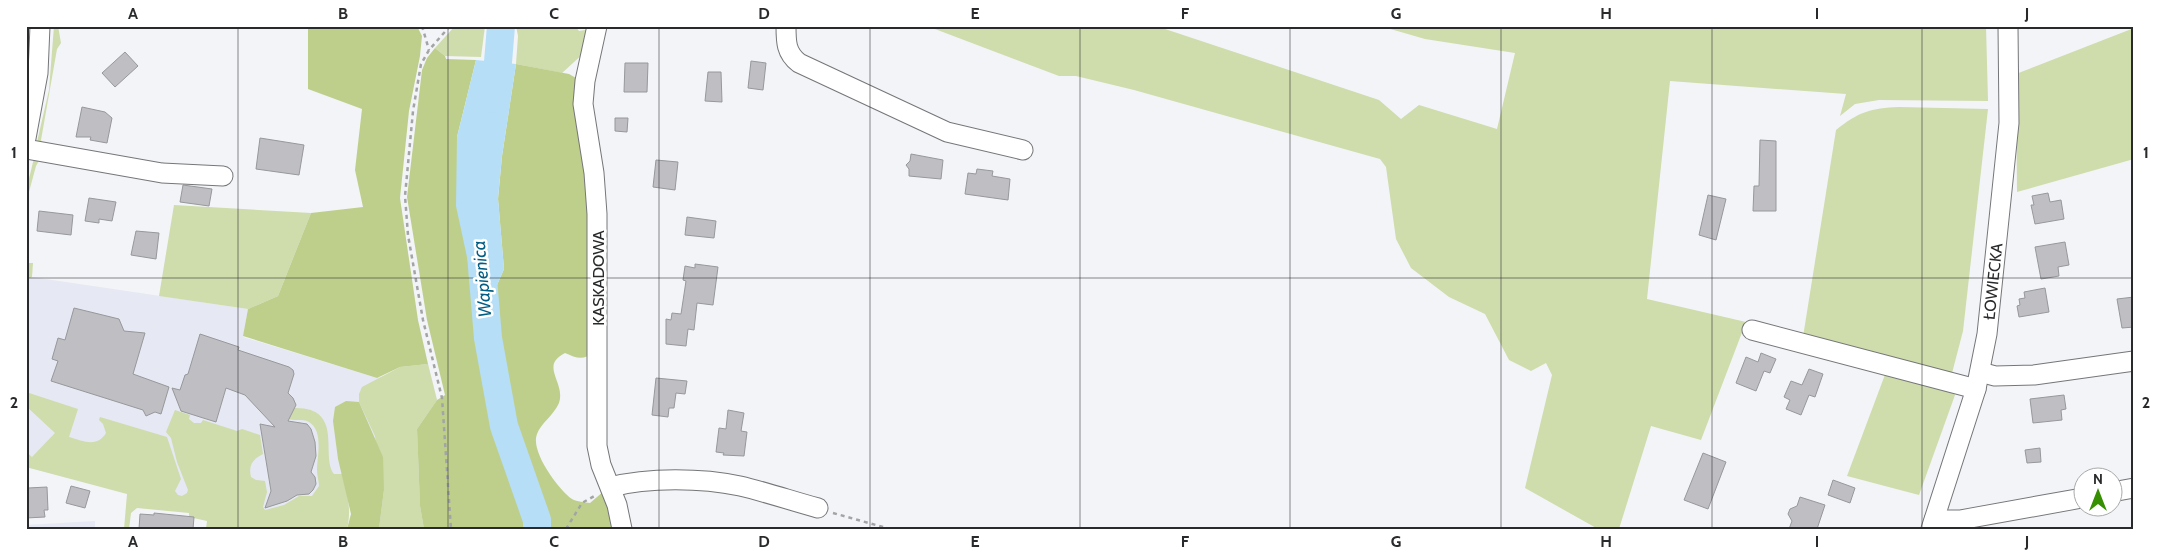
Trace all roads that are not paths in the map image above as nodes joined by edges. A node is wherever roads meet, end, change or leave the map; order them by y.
1 (598, 26) edge
2 (786, 26) edge
3 (2008, 26) edge
4 (35, 38) edge
5 (26, 138) edge
6 (26, 149) edge
7 (1023, 150) dead end
8 (222, 176) dead end
9 (1752, 330) dead end
10 (2134, 361) edge
11 (1978, 380) junction
12 (611, 487) junction
13 (2072, 500) edge
14 (818, 508) road end
15 (1932, 524) edge
16 (622, 529) edge

1 - 12 street, KASKADOWA
2 - 7 street
3 - 11 street, ŁOWIECKA
4 - 5 street
6 - 8 street
9 - 11 street
10 - 11 street
11 - 15 street, ŁOWIECKA
12 - 14 street
12 - 16 street, KASKADOWA
13 - 15 street

